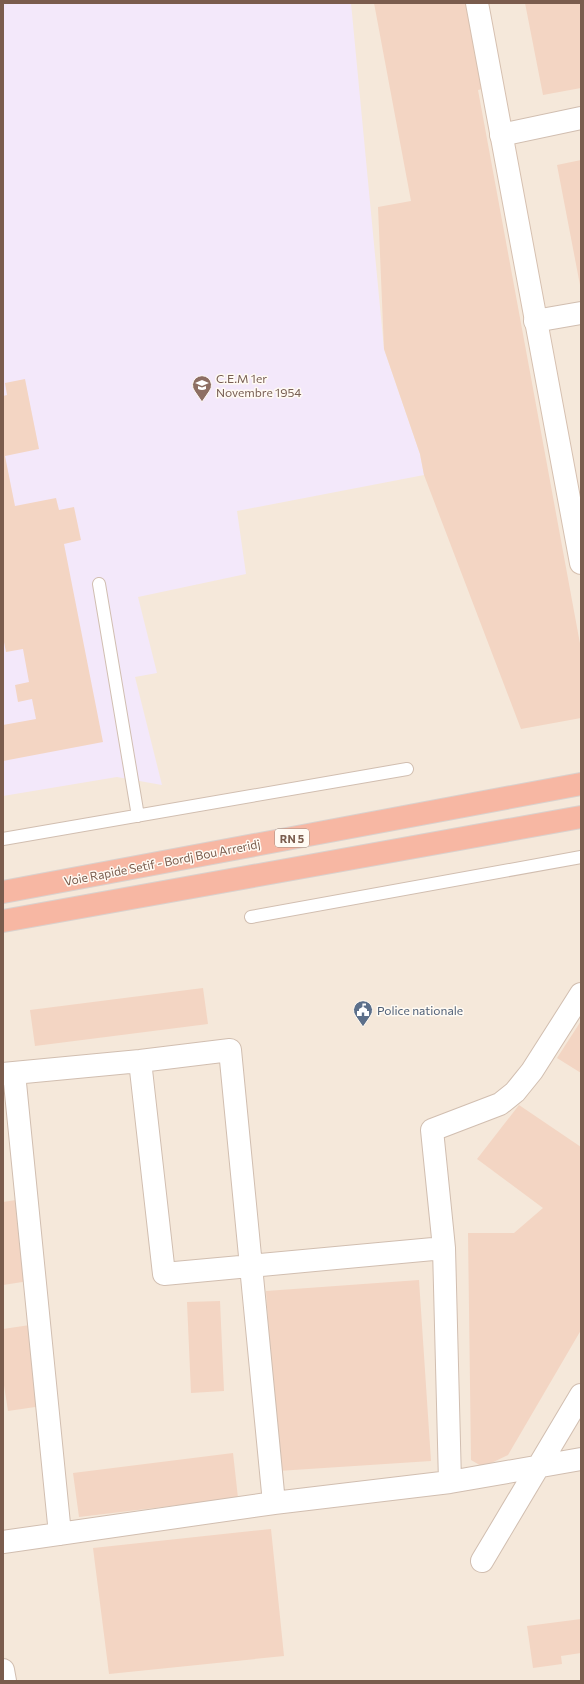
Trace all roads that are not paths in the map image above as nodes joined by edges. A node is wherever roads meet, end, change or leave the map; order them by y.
1 (477, 3) edge
2 (581, 118) edge
3 (501, 135) junction
4 (581, 313) edge
5 (535, 322) junction
6 (576, 520) edge
7 (581, 563) edge
8 (99, 584) dead end
9 (407, 769) dead end
10 (581, 784) edge
11 (138, 816) junction
12 (581, 816) edge
13 (3, 839) edge
14 (581, 857) edge
15 (3, 892) edge
16 (251, 917) dead end
17 (3, 921) edge
18 (581, 994) edge
19 (140, 1061) junction
20 (8, 1073) edge
21 (444, 1248) junction
22 (252, 1265) junction
23 (581, 1395) edge
24 (581, 1459) edge
25 (539, 1465) junction
26 (450, 1482) junction
27 (274, 1503) junction
28 (60, 1534) junction
29 (3, 1542) edge
30 (482, 1562) dead end

1 - 3 street
2 - 3 street
3 - 5 street
4 - 5 street
5 - 6 street
6 - 7 street
8 - 11 lane
9 - 11 lane
10 - 15 highway, Voie Rapide Setif - Bordj Bou Arreridj / RN 5
11 - 13 lane
12 - 17 highway
14 - 16 lane
18 - 21 street
19 - 20 street
19 - 22 street
19 - 22 street
20 - 28 street
21 - 22 street
21 - 26 street
22 - 27 street
23 - 25 street
24 - 25 street
25 - 26 street
25 - 30 street
26 - 27 street
27 - 28 street
28 - 29 street

